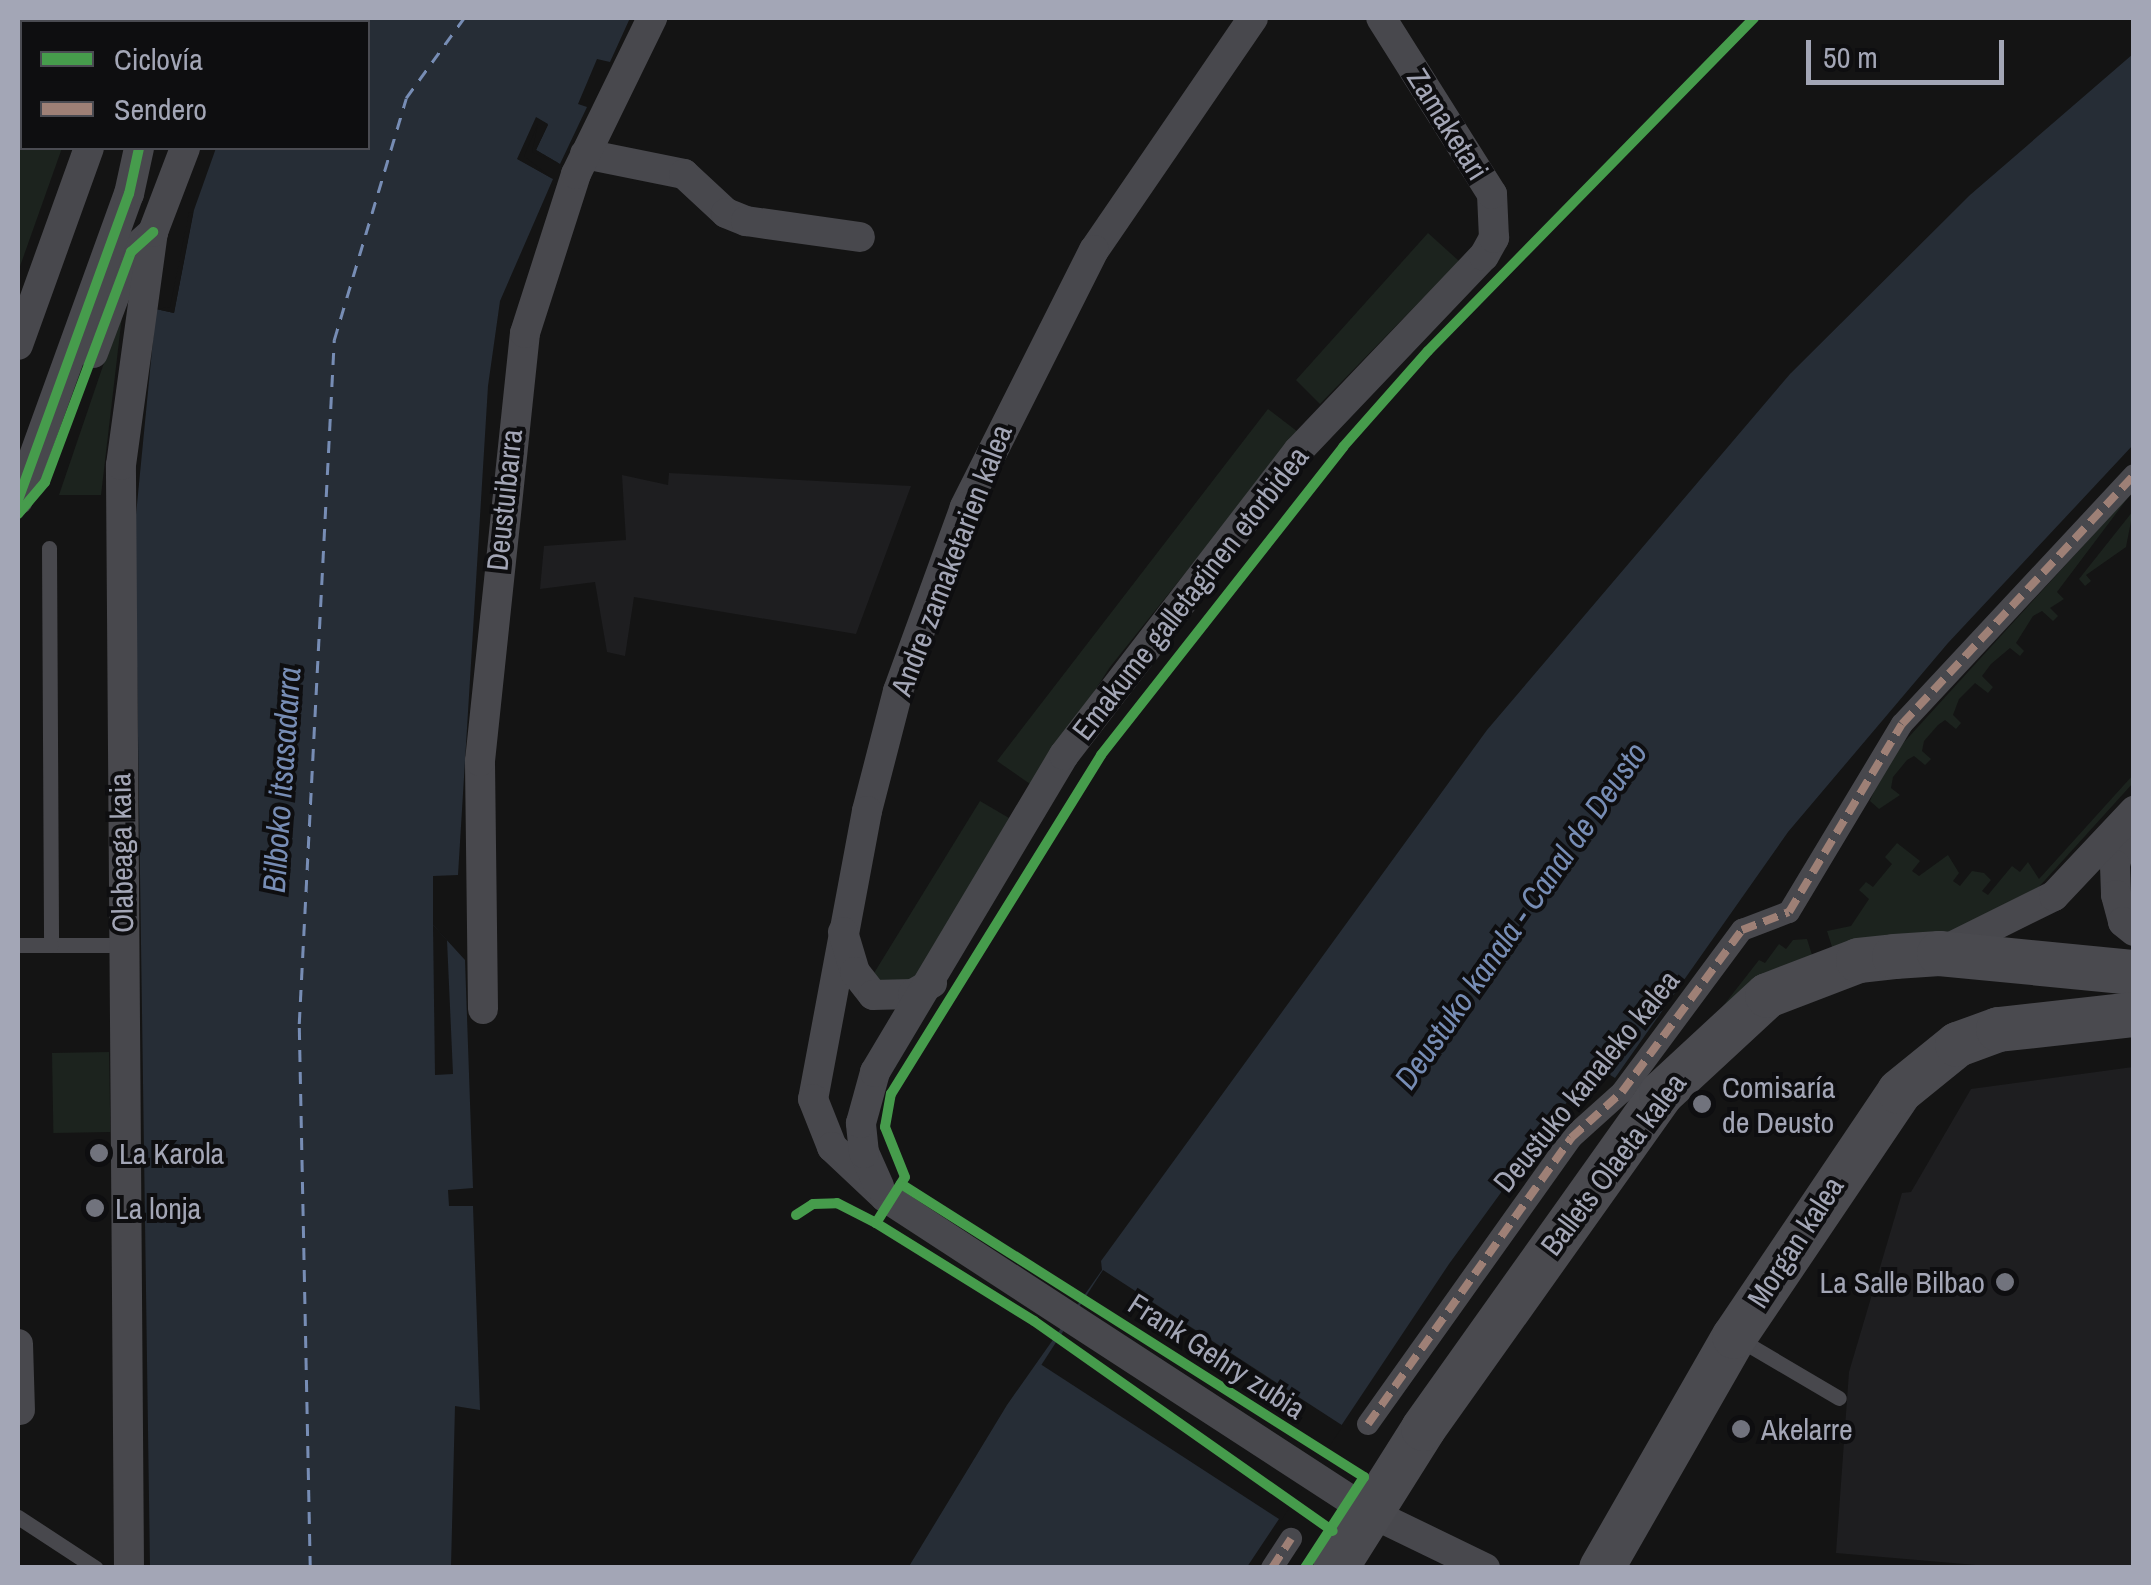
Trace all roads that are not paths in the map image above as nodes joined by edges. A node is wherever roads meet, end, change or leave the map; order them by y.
1 (652, 18) edge
2 (1253, 18) edge
3 (1381, 18) edge
4 (88, 150) edge
5 (138, 150) edge
6 (184, 150) edge
7 (585, 154) junction
8 (153, 232) junction
9 (860, 237) dead end
10 (1494, 238) joint
11 (18, 345) edge
12 (2134, 476) edge
13 (18, 500) edge
14 (18, 514) edge
15 (49, 548) dead end
16 (2131, 814) edge
17 (841, 924) junction
18 (2134, 932) edge
19 (51, 944) junction
20 (18, 945) edge
21 (122, 945) junction
22 (1939, 953) junction
23 (2134, 972) edge
24 (932, 983) junction
25 (483, 1009) dead end
26 (2134, 1014) edge
27 (885, 1197) junction
28 (1734, 1336) junction
29 (18, 1344) edge
30 (1839, 1398) dead end
31 (20, 1410) dead end
32 (1368, 1424) dead end
33 (1369, 1512) junction
34 (18, 1516) edge
35 (1291, 1539) dead end
36 (1469, 1564) edge
37 (96, 1568) edge
38 (129, 1568) edge
39 (1272, 1568) edge
40 (1335, 1568) edge
41 (1602, 1568) edge

1 - 7 street, Deustuibarra
2 - 17 street, Andre zamaketarien kalea
3 - 10 street, Zamaketari
4 - 11 street
5 - 13 street
6 - 8 street, Olabeaga kaia
7 - 9 street
7 - 25 street, Deustuibarra
8 - 14 street
8 - 21 street, Olabeaga kaia
10 - 24 street, Emakume galletaginen etorbidea
12 - 32 street, Deustuko kanaleko kalea
15 - 19 lane
16 - 18 street
16 - 22 street
17 - 24 street
17 - 27 street, Andre zamaketarien kalea
19 - 20 lane
19 - 21 lane
21 - 38 street, Olabeaga kaia
22 - 23 main road, Ballets Olaeta kalea
22 - 33 main road, Ballets Olaeta kalea
24 - 27 street, Emakume galletaginen etorbidea
26 - 28 main road, Morgan kalea
27 - 33 street, Frank Gehry zubia
28 - 30 lane
28 - 41 main road, Morgan kalea
29 - 31 street
33 - 36 street, Frank Gehry zubia
33 - 40 main road, Ballets Olaeta kalea
34 - 37 lane
35 - 39 street

